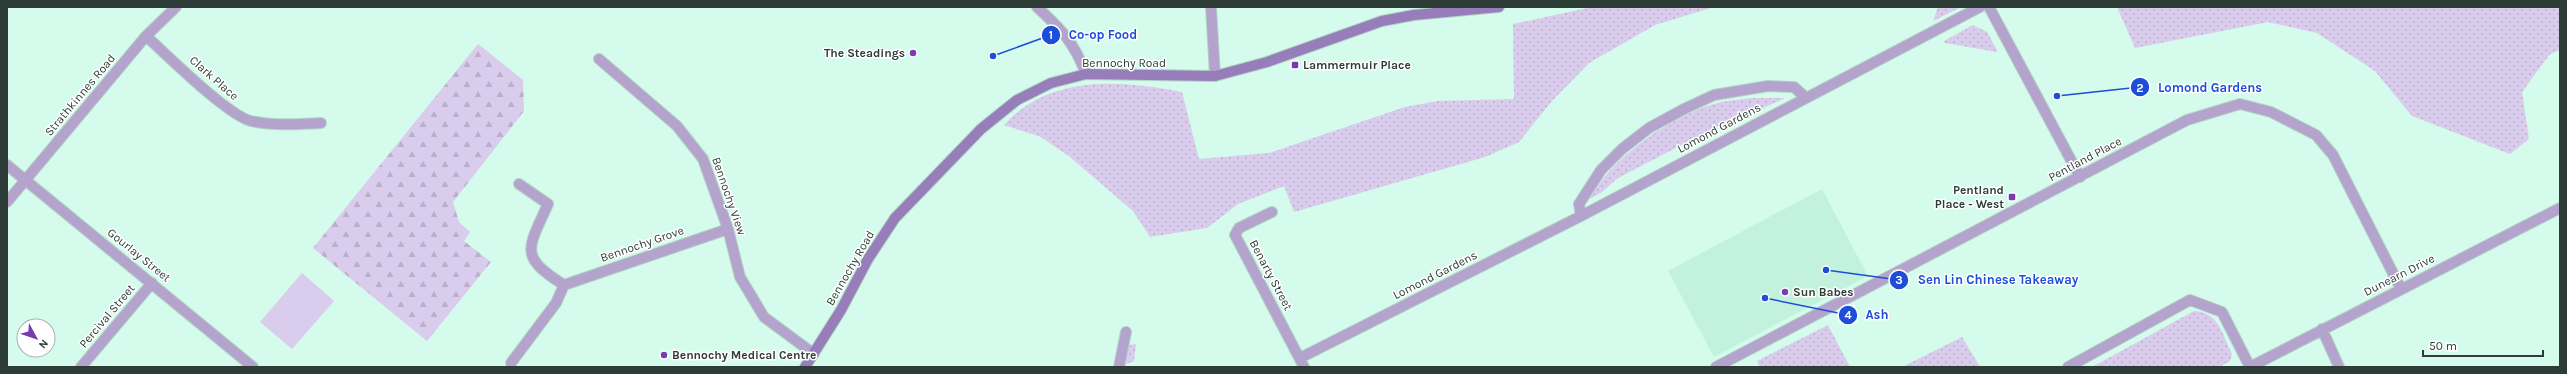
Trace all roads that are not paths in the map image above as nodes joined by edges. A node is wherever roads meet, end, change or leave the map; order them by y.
1 (176, 7) edge
2 (1037, 7) edge
3 (1211, 7) edge
4 (1499, 7) edge
5 (1980, 7) edge
6 (1989, 7) edge
7 (146, 36) junction
8 (598, 60) dead end
9 (1086, 74) junction
10 (1215, 76) junction
11 (1806, 97) junction
12 (322, 123) dead end
13 (7, 165) edge
14 (2080, 177) junction
15 (25, 180) junction
16 (519, 184) dead end
17 (7, 202) edge
18 (2560, 208) edge
19 (1272, 212) dead end
20 (1581, 216) junction
21 (728, 229) junction
22 (152, 282) junction
23 (564, 285) junction
24 (2401, 289) junction
25 (2322, 329) junction
26 (1126, 332) dead end
27 (814, 354) junction
28 (512, 363) dead end
29 (1302, 363) edge
30 (81, 367) edge
31 (253, 367) edge
32 (805, 367) edge
33 (1119, 367) edge
34 (1716, 367) edge
35 (2068, 367) edge
36 (2250, 367) edge
37 (2339, 367) edge

1 - 7 street, Strathkinnes Road
2 - 9 street
3 - 10 street
4 - 10 street, Bennochy Road
5 - 11 street, Lomond Gardens
6 - 14 street
7 - 12 street, Clark Place
7 - 15 street, Strathkinnes Road
8 - 21 street, Bennochy View
9 - 10 street, Bennochy Road
9 - 27 street, Bennochy Road
11 - 20 street, Lomond Gardens
11 - 20 street, Lomond Gardens
13 - 15 street, Gourlay Street
14 - 24 street, Pentland Place
14 - 34 street, Pentland Place
15 - 17 street, Strathkinnes Road
15 - 22 street, Gourlay Street
16 - 23 street
18 - 24 street, Dunearn Drive
19 - 29 street, Benarty Street
20 - 29 street, Lomond Gardens
21 - 23 street, Bennochy Grove
21 - 27 street, Bennochy View
22 - 30 street, Percival Street
22 - 31 street, Gourlay Street
23 - 28 street
24 - 25 street, Dunearn Drive
25 - 36 street, Dunearn Drive
25 - 37 street
26 - 33 street
27 - 32 street, Bennochy Road
35 - 36 street

